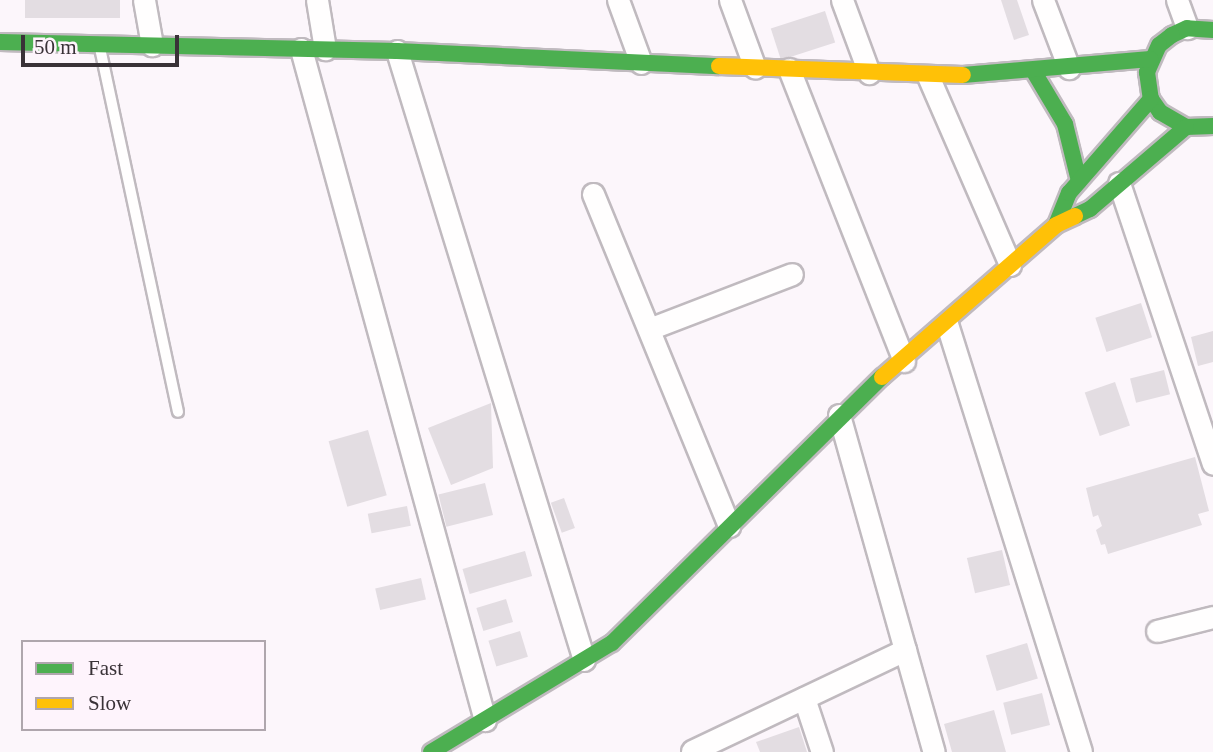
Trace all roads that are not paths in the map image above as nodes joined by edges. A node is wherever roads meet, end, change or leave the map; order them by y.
1 (144, 0) edge
2 (317, 0) edge
3 (618, 0) edge
4 (730, 0) edge
5 (842, 0) edge
6 (1043, 0) edge
7 (1177, 0) edge
8 (1187, 28) junction
9 (1212, 29) edge
10 (0, 42) edge
11 (100, 44) junction
12 (152, 46) junction
13 (301, 49) junction
14 (325, 50) junction
15 (397, 51) junction
16 (1150, 59) junction
17 (640, 63) junction
18 (755, 68) junction
19 (1069, 68) junction
20 (789, 69) junction
21 (1034, 72) junction
22 (869, 73) junction
23 (928, 76) junction
24 (1151, 99) junction
25 (1213, 126) edge
26 (1186, 127) junction
27 (1079, 181) junction
28 (1119, 183) junction
29 (593, 194) dead end
30 (1056, 225) junction
31 (1010, 265) junction
32 (792, 274) dead end
33 (947, 324) junction
34 (649, 329) junction
35 (904, 361) junction
36 (178, 412) dead end
37 (839, 415) junction
38 (1208, 429) edge
39 (1213, 464) edge
40 (729, 526) junction
41 (1213, 617) edge
42 (1157, 631) dead end
43 (905, 650) junction
44 (584, 660) junction
45 (804, 698) junction
46 (485, 720) junction
47 (692, 751) edge
48 (431, 752) edge
49 (822, 752) edge
50 (934, 752) edge
51 (1081, 752) edge

1 - 12 street
2 - 14 street
3 - 17 street
4 - 18 street
5 - 22 street
6 - 19 street
7 - 8 street
8 - 9 main road
8 - 16 main road
10 - 11 main road
11 - 12 main road
11 - 36 lane
12 - 13 main road
13 - 14 main road
13 - 46 street
14 - 15 main road
15 - 17 main road
15 - 44 street
16 - 19 main road
16 - 24 main road
17 - 18 main road
18 - 20 main road
19 - 21 main road
20 - 22 main road
20 - 35 street
21 - 23 main road
21 - 27 main road
22 - 23 main road
23 - 31 street
24 - 26 main road
24 - 27 main road
25 - 26 main road
26 - 28 main road
27 - 30 main road
28 - 30 main road
28 - 38 street
29 - 34 street
30 - 31 main road
31 - 33 main road
32 - 34 street
33 - 35 main road
33 - 51 street
34 - 40 street
35 - 37 main road
37 - 40 main road
37 - 43 street
38 - 39 street
40 - 44 main road
41 - 42 street
43 - 45 street
43 - 50 street
44 - 46 main road
45 - 47 street
45 - 49 street
46 - 48 main road

